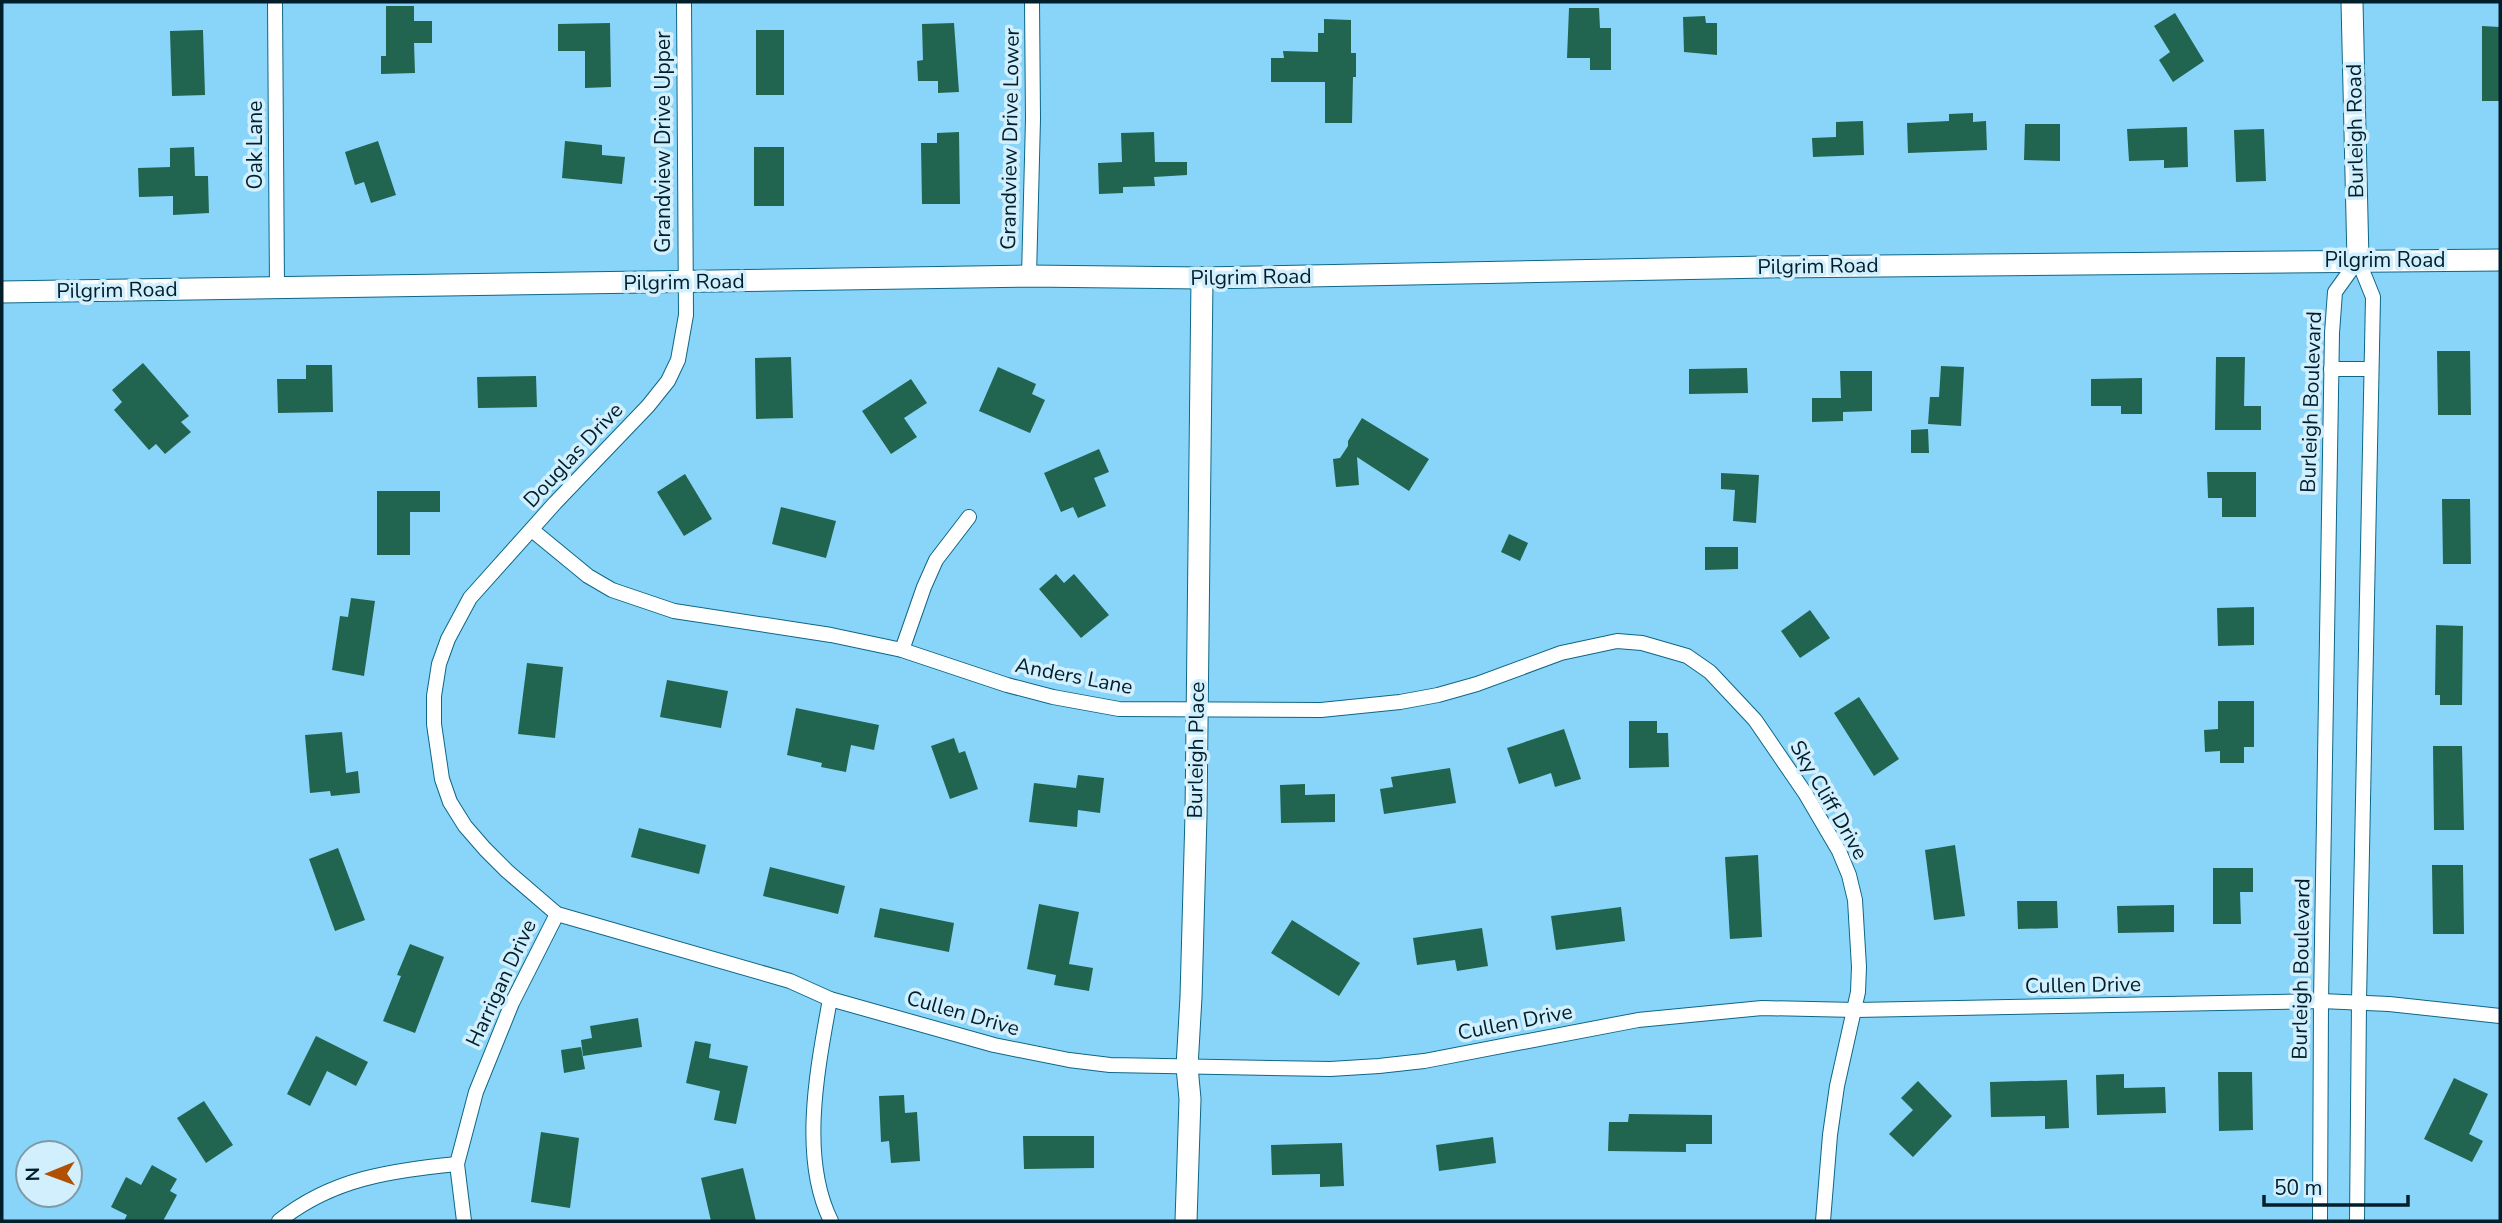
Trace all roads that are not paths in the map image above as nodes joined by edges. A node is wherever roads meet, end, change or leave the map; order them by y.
1 (275, 2) edge
2 (684, 2) edge
3 (1032, 2) edge
4 (2352, 2) edge
5 (2358, 260) junction
6 (2500, 260) edge
7 (1028, 276) junction
8 (1202, 278) junction
9 (684, 282) junction
10 (277, 288) junction
11 (2, 292) edge
12 (2331, 369) junction
13 (2371, 369) junction
14 (969, 517) dead end
15 (532, 530) junction
16 (448, 639) joint
17 (902, 650) junction
18 (1673, 651) joint
19 (1197, 710) junction
20 (557, 914) junction
21 (830, 999) junction
22 (2321, 1001) junction
23 (2359, 1002) junction
24 (1856, 1010) junction
25 (2500, 1016) edge
26 (1187, 1067) junction
27 (457, 1164) junction
28 (279, 1221) edge
29 (464, 1221) edge
30 (831, 1221) edge
31 (1186, 1221) edge
32 (1823, 1221) edge
33 (2320, 1221) edge
34 (2357, 1221) edge

1 - 10 street, Oak Lane
2 - 9 street, Grandview Drive Upper
3 - 7 street, Grandview Drive Lower
4 - 5 main road, Burleigh Road
5 - 6 main road, Pilgrim Road
5 - 8 main road, Pilgrim Road
5 - 12 street, Burleigh Boulevard
5 - 13 street
7 - 8 main road, Pilgrim Road
7 - 9 main road, Pilgrim Road
8 - 19 main road, Burleigh Place
9 - 10 main road, Pilgrim Road
9 - 15 street, Douglas Drive
10 - 11 main road, Pilgrim Road
12 - 13 street
12 - 22 street, Burleigh Boulevard
13 - 23 street
14 - 17 street
15 - 16 street, Douglas Drive
15 - 17 street, Anders Lane
16 - 20 street, Harrigan Drive
17 - 19 street, Anders Lane
18 - 19 street, Anders Lane
18 - 24 street, Sky Cliff Drive
19 - 26 main road, Burleigh Place
20 - 21 street, Cullen Drive
20 - 27 street, Harrigan Drive
21 - 26 street, Cullen Drive
21 - 30 street
22 - 23 street, Cullen Drive
22 - 24 street, Cullen Drive
22 - 33 street, Burleigh Boulevard
23 - 25 street, Cullen Drive
23 - 34 street
24 - 26 street, Cullen Drive
24 - 32 street, Sky Cliff Drive
26 - 31 main road, Burleigh Place
27 - 28 street
27 - 29 street, Harrigan Drive

